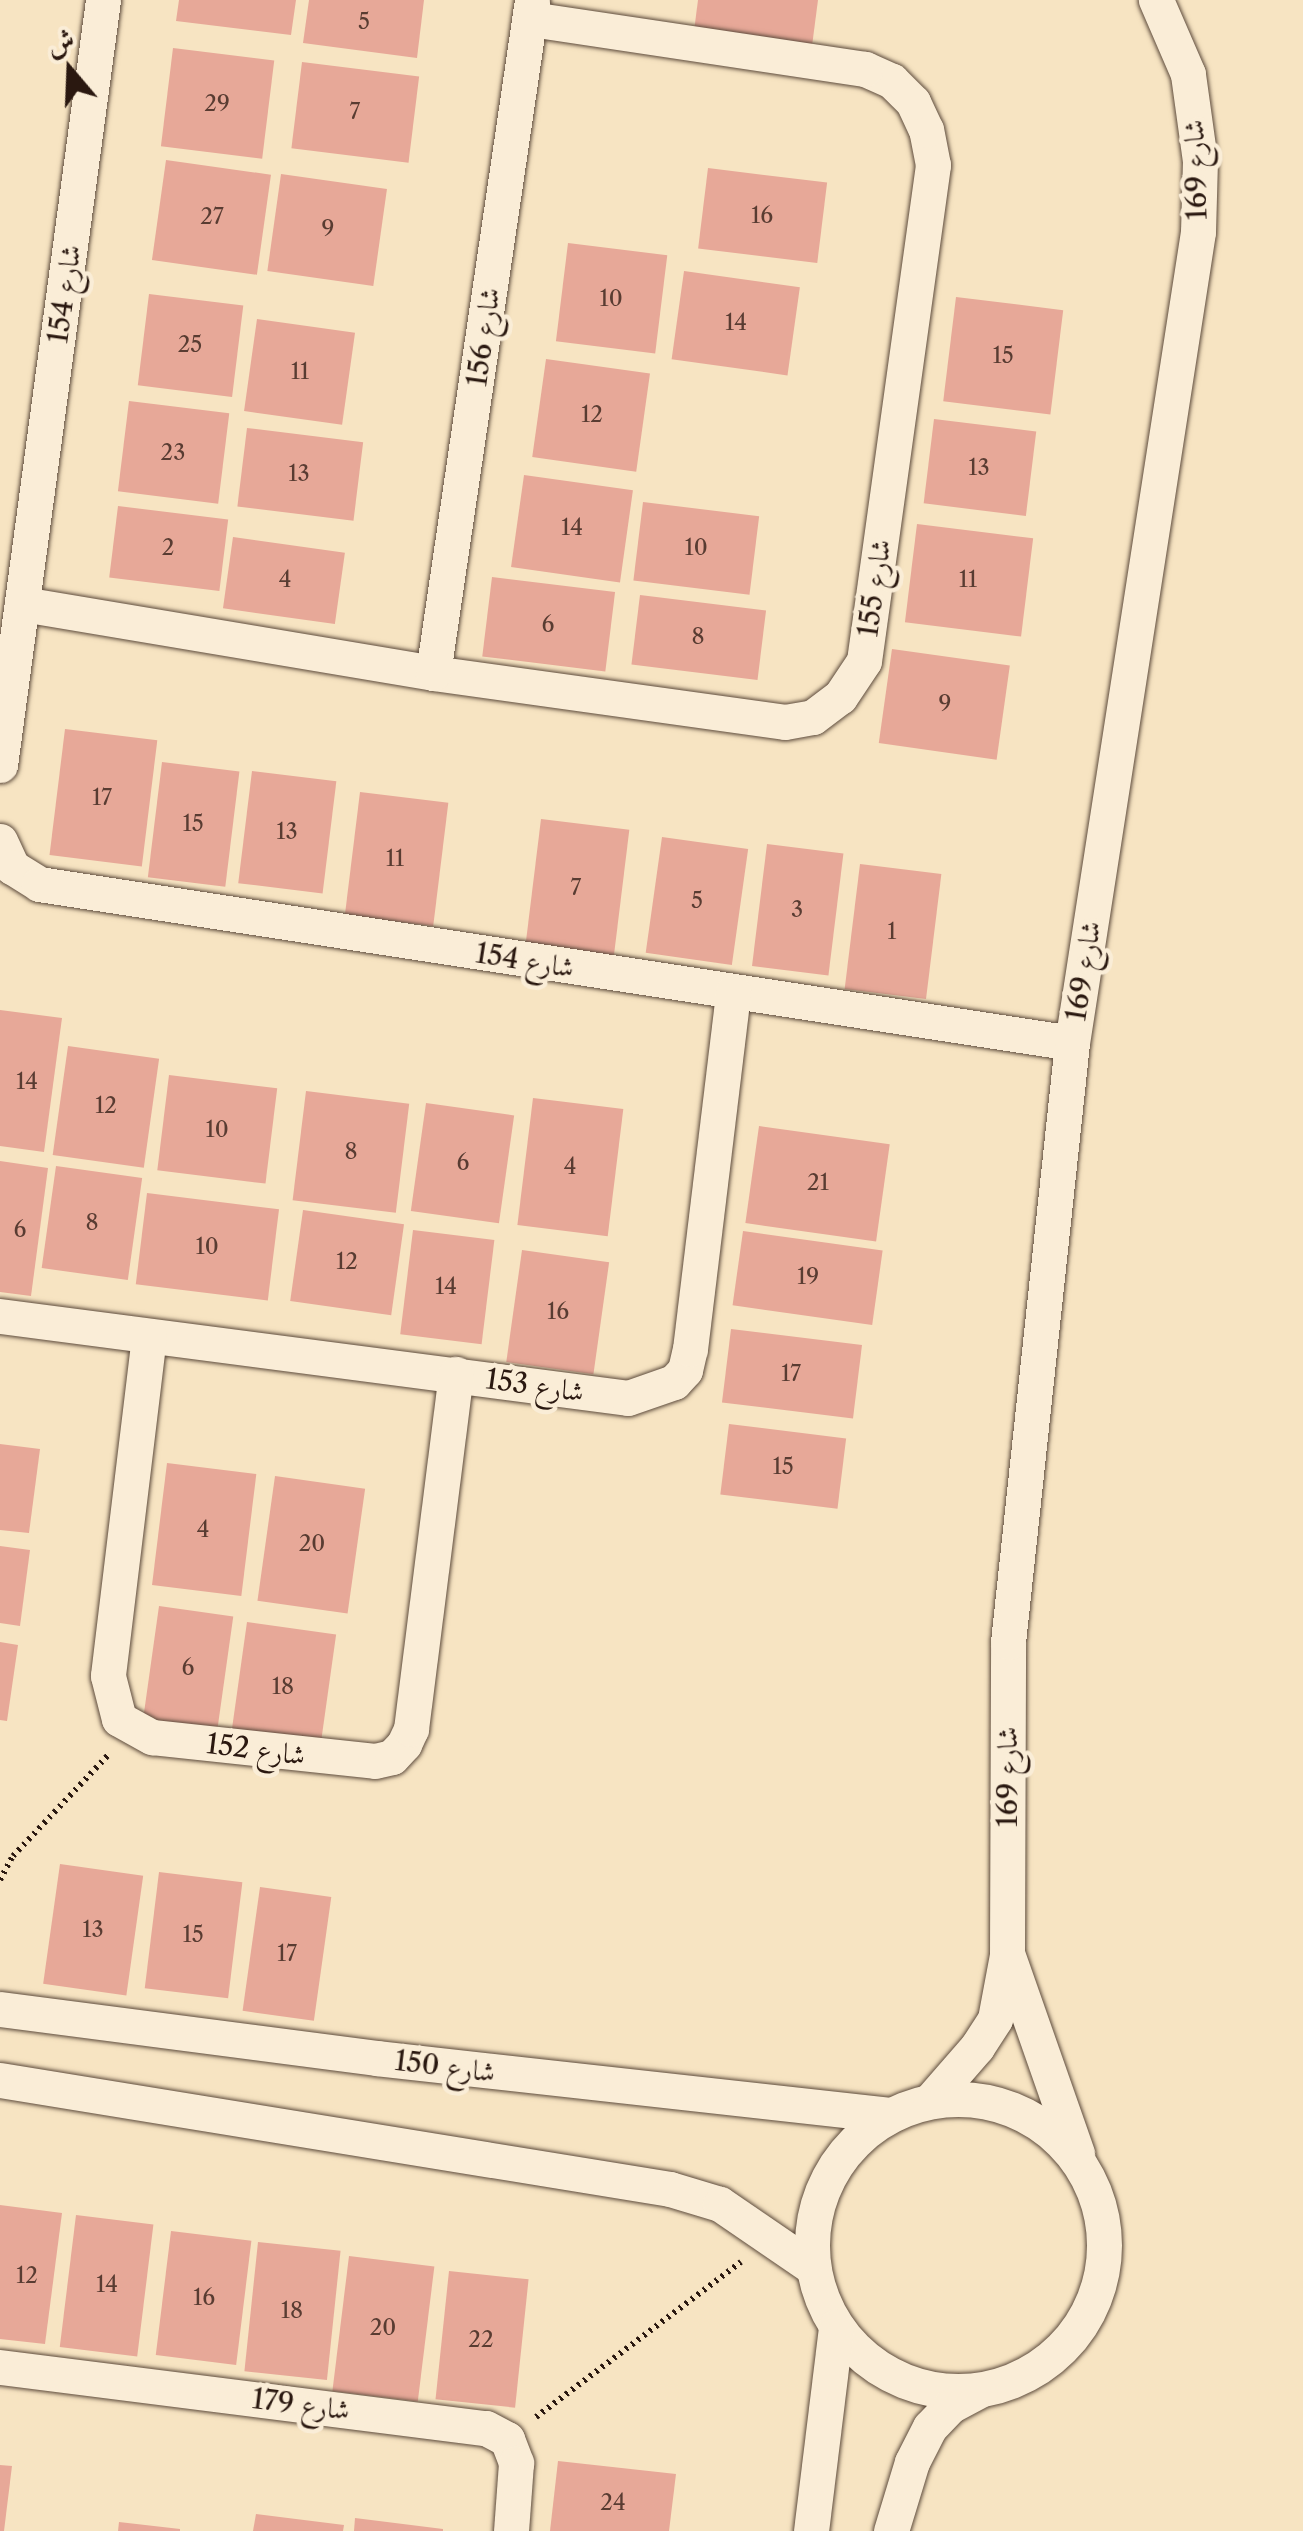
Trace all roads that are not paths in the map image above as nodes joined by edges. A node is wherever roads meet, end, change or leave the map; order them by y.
1 (103, 0) edge
2 (1156, 0) edge
3 (531, 10) edge
4 (22, 604) junction
5 (433, 673) junction
6 (0, 765) edge
7 (0, 841) edge
8 (732, 992) junction
9 (1072, 1044) junction
10 (0, 1316) edge
11 (148, 1336) junction
12 (456, 1374) junction
13 (1007, 1955) junction
14 (0, 2008) edge
15 (0, 2080) edge
16 (930, 2102) junction
17 (890, 2115) junction
18 (1080, 2163) junction
19 (812, 2267) junction
20 (836, 2328) junction
21 (0, 2367) edge
22 (982, 2389) junction
23 (511, 2531) edge
24 (811, 2531) edge
25 (891, 2531) edge

1 - 4 street, شارع 154
2 - 9 street, شارع 169
3 - 5 street, شارع 156
3 - 5 street, شارع 155
4 - 5 street, شارع 155
4 - 6 street, شارع 154
7 - 8 street, شارع 154
8 - 9 street, شارع 154
8 - 12 street, شارع 153
9 - 13 street, شارع 169
10 - 11 street, شارع 153
11 - 12 street, شارع 153
11 - 12 street, شارع 152
13 - 16 street, شارع 169
13 - 18 street, شارع 169
14 - 17 street, شارع 150
15 - 19 street
16 - 17 street
16 - 18 street
17 - 19 street
18 - 22 street
19 - 20 street
20 - 22 street
20 - 24 street
21 - 23 street, شارع 179
22 - 25 street

